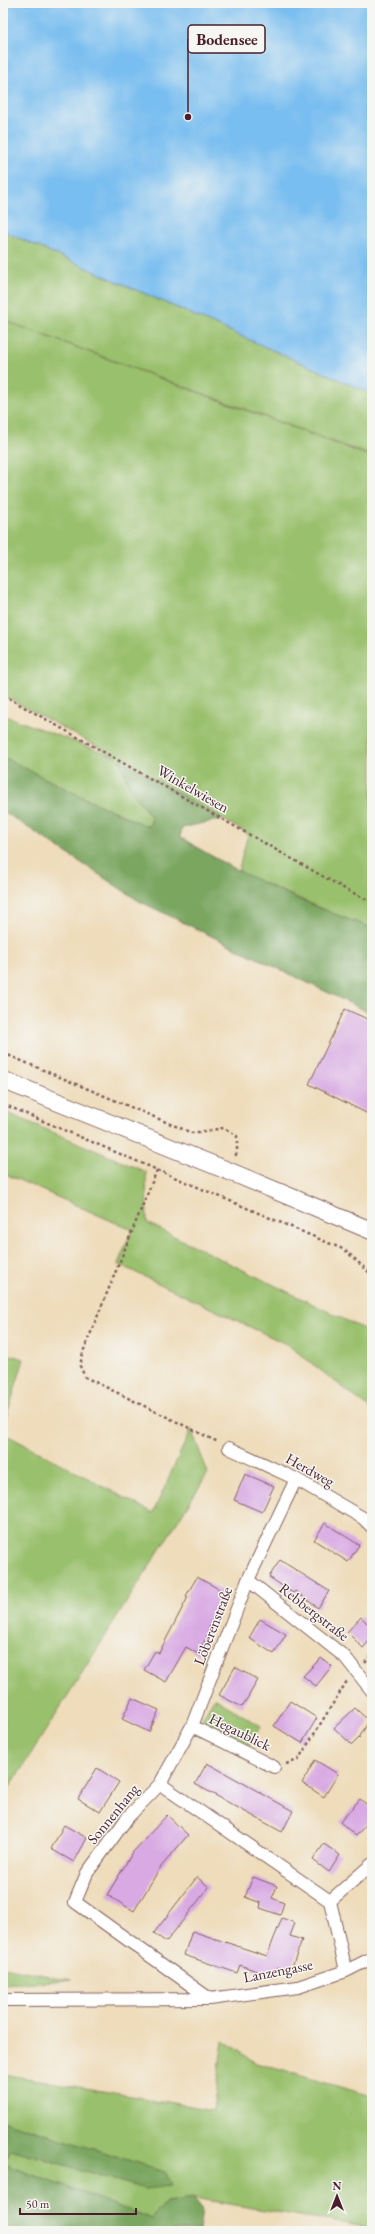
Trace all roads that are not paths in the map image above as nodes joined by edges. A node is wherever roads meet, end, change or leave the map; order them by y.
1 (3, 1080) edge
2 (372, 1231) edge
3 (229, 1448) road end
4 (296, 1479) junction
5 (372, 1527) edge
6 (248, 1580) junction
7 (372, 1691) edge
8 (192, 1726) junction
9 (274, 1767) road end
10 (160, 1784) junction
11 (372, 1864) edge
12 (330, 1901) junction
13 (372, 1958) edge
14 (346, 1971) junction
15 (210, 1999) junction
16 (3, 2000) edge

1 - 2 main road
3 - 4 street, Herdweg
4 - 5 street, Herdweg
4 - 6 street, Löberenstraße
6 - 7 street, Rebbergstraße
6 - 8 street, Löberenstraße
8 - 9 street, Hegaublick
8 - 10 street, Löberenstraße
10 - 12 street, Sonnenhang
10 - 15 street, Sonnenhang
11 - 12 street
12 - 14 street
13 - 14 street, Lanzengasse
14 - 15 street, Lanzengasse
15 - 16 street, Lanzengasse

